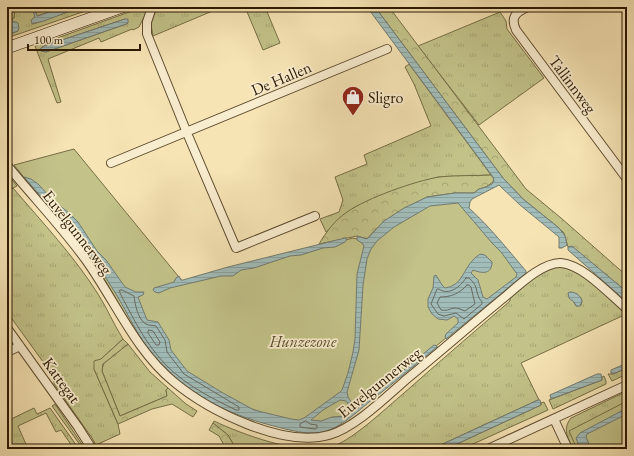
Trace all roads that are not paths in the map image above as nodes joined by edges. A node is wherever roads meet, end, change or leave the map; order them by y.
1 (122, 7) edge
2 (152, 7) edge
3 (528, 7) edge
4 (7, 48) edge
5 (387, 49) dead end
6 (187, 133) junction
7 (111, 163) dead end
8 (7, 165) edge
9 (627, 179) edge
10 (315, 216) dead end
11 (627, 310) edge
12 (7, 328) edge
13 (20, 346) junction
14 (7, 352) edge
15 (627, 385) edge
16 (554, 420) junction
17 (92, 449) edge
18 (488, 449) edge
19 (568, 449) edge

1 - 4 street
2 - 6 street
3 - 9 street, Tallinnweg
5 - 6 street, De Hallen
6 - 7 street, De Hallen
6 - 10 street
8 - 11 street, Euvelgunnerweg
12 - 13 street, Kattegat
13 - 14 street
13 - 17 street, Kattegat
15 - 16 street
16 - 18 street
16 - 19 street

